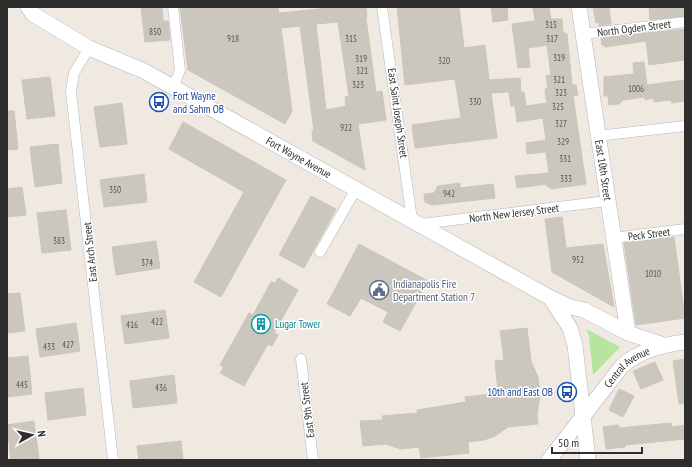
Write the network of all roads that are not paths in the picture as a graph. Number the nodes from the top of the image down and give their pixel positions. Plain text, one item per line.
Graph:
1 (28, 7) edge
2 (173, 7) edge
3 (382, 7) edge
4 (579, 7) edge
5 (685, 22) edge
6 (583, 34) junction
7 (89, 48) junction
8 (173, 88) junction
9 (685, 126) edge
10 (597, 136) junction
11 (356, 189) junction
12 (607, 201) junction
13 (417, 222) junction
14 (685, 230) edge
15 (613, 238) junction
16 (320, 252) dead end
17 (549, 297) junction
18 (570, 307) junction
19 (628, 333) junction
20 (685, 342) edge
21 (664, 345) junction
22 (301, 359) dead end
23 (583, 414) junction
24 (113, 460) edge
25 (313, 460) edge
26 (549, 460) edge
27 (588, 460) edge

1 - 7 street, Fort Wayne Avenue
2 - 8 street
3 - 13 street, East Saint Joseph Street
4 - 6 street, East 10th Street
5 - 6 street, North Ogden Street
6 - 10 street, East 10th Street
7 - 8 street, Fort Wayne Avenue
7 - 24 street, East Arch Street
8 - 11 street, Fort Wayne Avenue
9 - 10 street
10 - 12 street, East 10th Street
11 - 13 street, Fort Wayne Avenue
11 - 16 street
12 - 13 street, North New Jersey Street
12 - 15 street, East 10th Street
13 - 17 street, Fort Wayne Avenue
14 - 15 street, Peck Street
15 - 19 street, East 10th Street
17 - 18 street, Fort Wayne Avenue
17 - 23 street
18 - 19 street, Fort Wayne Avenue
18 - 21 street, Fort Wayne Avenue
19 - 21 street, Fort Wayne Avenue
20 - 21 street, Central Avenue
21 - 23 street, Central Avenue
22 - 25 street, East 9th Street
23 - 26 street, Central Avenue
23 - 27 street

